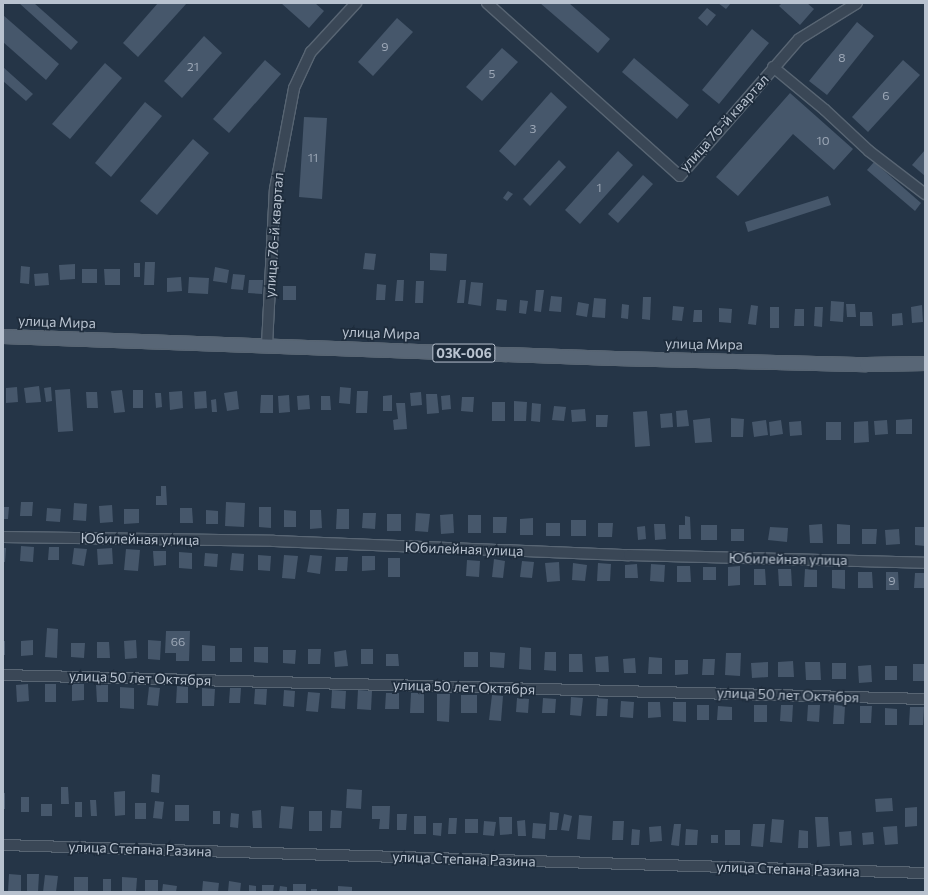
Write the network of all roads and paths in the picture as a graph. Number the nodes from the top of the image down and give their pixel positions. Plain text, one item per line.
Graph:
1 (356, 3) edge
2 (487, 3) edge
3 (857, 3) edge
4 (773, 67) junction
5 (925, 194) edge
6 (3, 336) edge
7 (267, 345) junction
8 (925, 363) edge
9 (3, 537) edge
10 (925, 563) edge
11 (3, 675) edge
12 (925, 699) edge
13 (3, 845) edge
14 (925, 873) edge

1 - 7 street, улица 76-й квартал
2 - 4 street, улица 76-й квартал
3 - 4 street, улица 76-й квартал
4 - 5 street
6 - 7 main road, улица Мира / 03К-006
7 - 8 main road, улица Мира / 03К-006
9 - 10 street, Юбилейная улица
11 - 12 street, улица 50 лет Октября
13 - 14 street, улица Степана Разина

